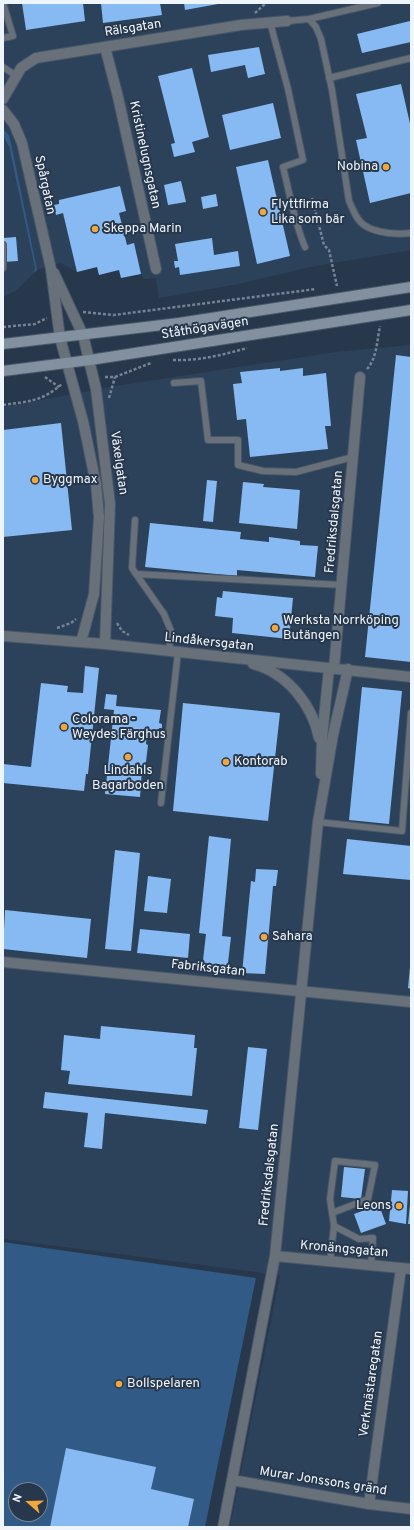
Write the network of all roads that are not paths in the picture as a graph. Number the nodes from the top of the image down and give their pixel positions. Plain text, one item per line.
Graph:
1 (3, 3) edge
2 (378, 3) edge
3 (309, 20) junction
4 (287, 21) joint
5 (270, 22) junction
6 (3, 38) edge
7 (105, 47) junction
8 (411, 58) edge
9 (3, 67) edge
10 (16, 75) junction
11 (329, 78) junction
12 (3, 99) edge
13 (3, 110) edge
14 (411, 233) edge
15 (3, 245) edge
16 (305, 247) dead end
17 (3, 268) edge
18 (51, 269) junction
19 (156, 269) dead end
20 (411, 288) edge
21 (411, 310) edge
22 (83, 335) junction
23 (60, 338) junction
24 (3, 344) edge
25 (90, 360) junction
26 (67, 363) junction
27 (3, 371) edge
28 (360, 377) road end
29 (174, 383) dead end
30 (354, 457) junction
31 (135, 520) dead end
32 (136, 574) junction
33 (342, 585) junction
34 (3, 636) edge
35 (81, 642) junction
36 (105, 644) junction
37 (173, 652) junction
38 (232, 659) junction
39 (332, 668) junction
40 (348, 669) junction
41 (411, 677) edge
42 (411, 713) edge
43 (322, 751) junction
44 (161, 802) dead end
45 (318, 822) junction
46 (3, 962) edge
47 (302, 992) junction
48 (411, 1002) edge
49 (332, 1213) junction
50 (334, 1226) junction
51 (275, 1256) junction
52 (330, 1261) junction
53 (371, 1266) junction
54 (406, 1268) edge
55 (232, 1480) junction
56 (369, 1504) junction
57 (411, 1509) edge
58 (223, 1527) edge

1 - 6 lane
2 - 3 lane
3 - 4 lane
3 - 11 lane
4 - 5 street, Rälsgatan
5 - 7 street, Rälsgatan
5 - 16 lane
7 - 10 street, Rälsgatan
7 - 19 street, Kristinelugnsgatan
8 - 11 lane
9 - 10 lane
10 - 12 street, Rälsgatan
11 - 14 lane
13 - 18 street, Spårgatan
15 - 17 lane
18 - 22 street, Spårgatan
18 - 23 street, Spårgatan
20 - 22 main road, Ståthögavägen
21 - 25 main road, Ståthögavägen
22 - 23 main road, Ståthögavägen
22 - 25 street, Växelgatan
23 - 24 main road, Ståthögavägen
23 - 26 street, Spårgatan
25 - 26 main road, Ståthögavägen
25 - 36 street, Växelgatan
26 - 27 main road, Ståthögavägen
26 - 35 street, Växelgatan
28 - 30 street, Fredriksdalsgatan
29 - 30 lane
30 - 33 street, Fredriksdalsgatan
31 - 32 lane
32 - 33 lane
32 - 37 lane
33 - 39 street, Fredriksdalsgatan
34 - 35 street, Lindåkersgatan
35 - 36 street, Lindåkersgatan
36 - 37 street, Lindåkersgatan
37 - 38 street, Lindåkersgatan
37 - 44 lane
38 - 39 street, Lindåkersgatan
38 - 43 street, Fredriksdalsgatan
39 - 40 street, Lindåkersgatan
39 - 43 street, Fredriksdalsgatan
40 - 41 street, Lindåkersgatan
40 - 45 street, Fredriksdalsgatan
42 - 45 lane
43 - 45 street, Fredriksdalsgatan
45 - 47 street, Fredriksdalsgatan
46 - 47 street, Fabriksgatan
47 - 48 street, Fabriksgatan
47 - 51 street, Fredriksdalsgatan
49 - 49 lane
49 - 50 lane
50 - 52 lane
50 - 53 lane
51 - 52 street, Kronängsgatan
51 - 55 street, Fredriksdalsgatan
52 - 53 street, Kronängsgatan
53 - 54 street, Kronängsgatan
54 - 56 street, Verkmästaregatan
55 - 56 street, Murar Jonssons gränd
55 - 58 street, Fredriksdalsgatan
56 - 57 street, Murar Jonssons gränd

